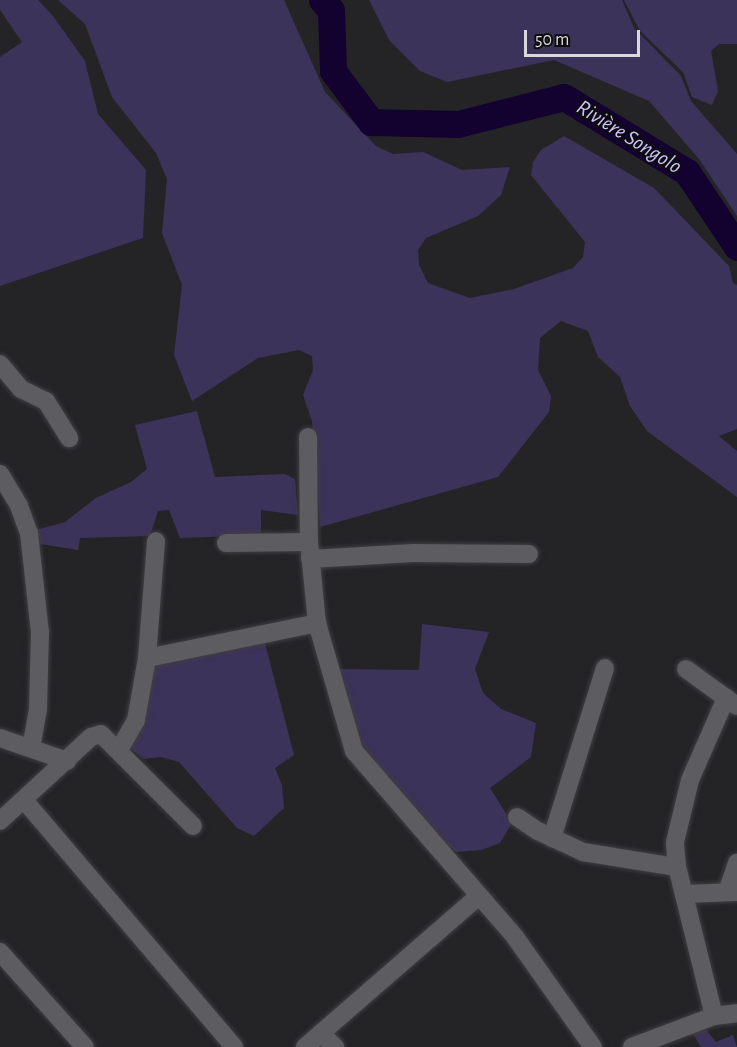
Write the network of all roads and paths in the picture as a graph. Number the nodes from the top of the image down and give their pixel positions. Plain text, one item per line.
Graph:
1 (0, 364) edge
2 (308, 437) dead end
3 (69, 438) dead end
4 (0, 474) edge
5 (156, 542) dead end
6 (226, 543) dead end
7 (309, 550) junction
8 (529, 554) dead end
9 (317, 622) junction
10 (147, 658) junction
11 (605, 668) dead end
12 (686, 669) dead end
13 (732, 702) edge
14 (0, 738) edge
15 (31, 747) junction
16 (120, 748) junction
17 (67, 761) junction
18 (24, 800) junction
19 (517, 817) dead end
20 (0, 821) edge
21 (194, 826) dead end
22 (552, 838) junction
23 (737, 863) edge
24 (677, 867) junction
25 (732, 892) edge
26 (684, 894) junction
27 (479, 896) junction
28 (0, 952) edge
29 (737, 1013) edge
30 (714, 1016) junction
31 (321, 1033) junction
32 (85, 1047) edge
33 (234, 1047) edge
34 (305, 1047) edge
35 (335, 1047) edge
36 (593, 1047) edge
37 (632, 1047) edge

1 - 3 street
2 - 7 street
4 - 15 street
5 - 10 street
6 - 7 street
7 - 8 street
7 - 9 street
9 - 10 street
9 - 27 street
10 - 16 street
11 - 22 street
12 - 13 street
13 - 24 street
14 - 15 street
15 - 17 street
16 - 17 street
16 - 21 street
17 - 18 street
18 - 20 street
18 - 33 street
19 - 22 street
22 - 24 street
23 - 25 street
24 - 26 street
25 - 26 street
26 - 30 street
27 - 31 street
27 - 36 street
28 - 32 street
29 - 30 street
30 - 37 street
31 - 34 street
31 - 35 street

